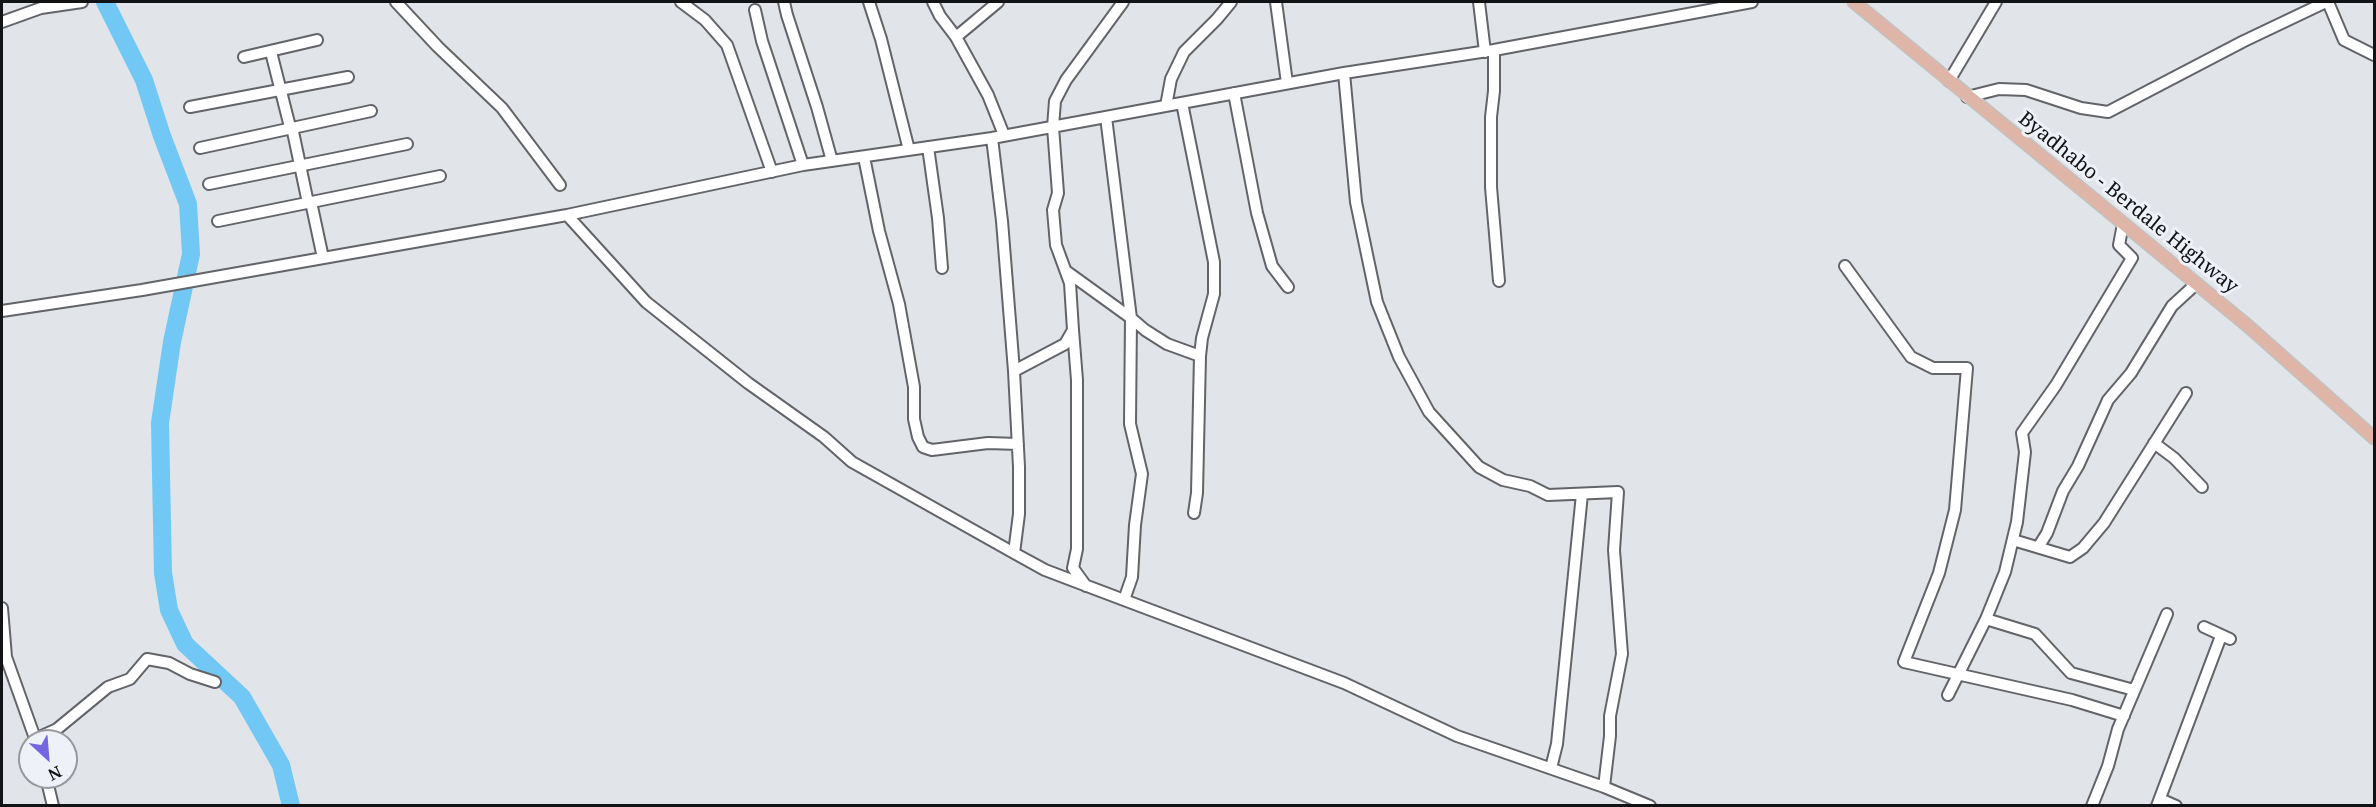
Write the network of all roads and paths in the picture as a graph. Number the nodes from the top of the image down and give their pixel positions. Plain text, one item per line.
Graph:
1 (82, 2) edge
2 (396, 2) edge
3 (681, 2) edge
4 (784, 2) edge
5 (869, 2) edge
6 (933, 2) edge
7 (998, 2) edge
8 (1123, 2) edge
9 (1231, 2) edge
10 (1276, 2) edge
11 (1479, 2) edge
12 (1752, 2) edge
13 (1854, 2) edge
14 (1996, 2) edge
15 (2322, 2) edge
16 (693, 6) edge
17 (755, 10) dead end
18 (2, 22) edge
19 (956, 38) junction
20 (317, 40) dead end
21 (1489, 51) junction
22 (271, 52) junction
23 (2374, 55) edge
24 (244, 57) dead end
25 (1344, 73) junction
26 (348, 77) dead end
27 (1949, 81) junction
28 (1287, 84) junction
29 (280, 90) junction
30 (1234, 93) junction
31 (1967, 96) junction
32 (1182, 103) junction
33 (1166, 106) junction
34 (190, 107) dead end
35 (371, 111) dead end
36 (1106, 117) junction
37 (291, 127) junction
38 (1053, 127) junction
39 (1004, 135) junction
40 (992, 138) junction
41 (407, 144) dead end
42 (928, 147) junction
43 (200, 148) dead end
44 (909, 150) junction
45 (864, 157) junction
46 (832, 161) junction
47 (300, 165) junction
48 (803, 165) junction
49 (772, 172) junction
50 (440, 176) dead end
51 (209, 184) dead end
52 (560, 185) dead end
53 (309, 202) junction
54 (567, 215) junction
55 (218, 221) dead end
56 (2123, 224) junction
57 (323, 258) junction
58 (1845, 266) dead end
59 (942, 268) dead end
60 (1066, 271) junction
61 (1499, 281) dead end
62 (2196, 284) junction
63 (1288, 287) dead end
64 (2, 311) edge
65 (1131, 318) junction
66 (1073, 330) junction
67 (1200, 356) junction
68 (1014, 371) junction
69 (2186, 393) dead end
70 (2374, 438) edge
71 (2154, 443) junction
72 (1018, 444) junction
73 (2202, 487) dead end
74 (1582, 494) junction
75 (1194, 513) dead end
76 (2013, 540) junction
77 (2039, 546) junction
78 (1014, 553) junction
79 (1086, 586) junction
80 (1124, 600) junction
81 (2, 609) edge
82 (2167, 614) dead end
83 (1986, 619) junction
84 (2204, 627) dead end
85 (3, 639) edge
86 (1960, 674) junction
87 (215, 682) dead end
88 (2134, 690) junction
89 (1948, 695) dead end
90 (2124, 716) junction
91 (31, 729) edge
92 (57, 729) edge
93 (1551, 768) junction
94 (1605, 787) junction
95 (49, 789) edge
96 (1635, 801) edge
97 (2158, 802) edge
98 (53, 806) edge
99 (1650, 806) edge
100 (2092, 806) edge
101 (2176, 806) edge

1 - 18 street
2 - 52 street
3 - 16 street
4 - 46 street
5 - 44 street
6 - 19 street
7 - 19 street
8 - 38 street
9 - 33 street
10 - 28 street
11 - 21 street
12 - 21 street
13 - 27 main road, Byadhabo - Berdale Highway
14 - 27 street
15 - 23 street
15 - 31 street
16 - 49 street
17 - 48 street
19 - 39 street
20 - 22 street
21 - 25 street
21 - 61 street
22 - 24 street
22 - 29 street
25 - 28 street
25 - 74 street
26 - 29 street
27 - 31 main road, Byadhabo - Berdale Highway
28 - 30 street
29 - 34 street
29 - 37 street
30 - 32 street
30 - 63 street
31 - 56 main road, Byadhabo - Berdale Highway
32 - 33 street
32 - 67 street
33 - 36 street
35 - 37 street
36 - 38 street
36 - 65 street
37 - 43 street
37 - 47 street
38 - 39 street
38 - 60 street
39 - 40 street
40 - 42 street
40 - 68 street
41 - 47 street
42 - 44 street
42 - 59 street
44 - 45 street
45 - 46 street
45 - 72 street
46 - 48 street
47 - 51 street
47 - 53 street
48 - 49 street
49 - 54 street
50 - 53 street
53 - 55 street
53 - 57 street
54 - 57 street
54 - 78 street
56 - 62 main road, Byadhabo - Berdale Highway
56 - 76 street
57 - 64 street
58 - 86 street
60 - 65 street
60 - 66 street
62 - 70 main road, Byadhabo - Berdale Highway
62 - 77 street
65 - 67 street
65 - 80 street
66 - 68 street
66 - 79 street
67 - 75 street
68 - 72 street
69 - 71 street
71 - 73 street
71 - 77 street
72 - 78 street
74 - 93 street
74 - 94 street
76 - 77 street
76 - 83 street
78 - 79 street
79 - 80 street
80 - 93 street
81 - 85 street
82 - 88 street
83 - 86 street
83 - 88 street
84 - 97 street
85 - 91 street
86 - 89 street
86 - 90 street
87 - 92 street
88 - 90 street
90 - 100 street
93 - 94 street
94 - 96 street
95 - 98 street
96 - 99 street
97 - 101 street

